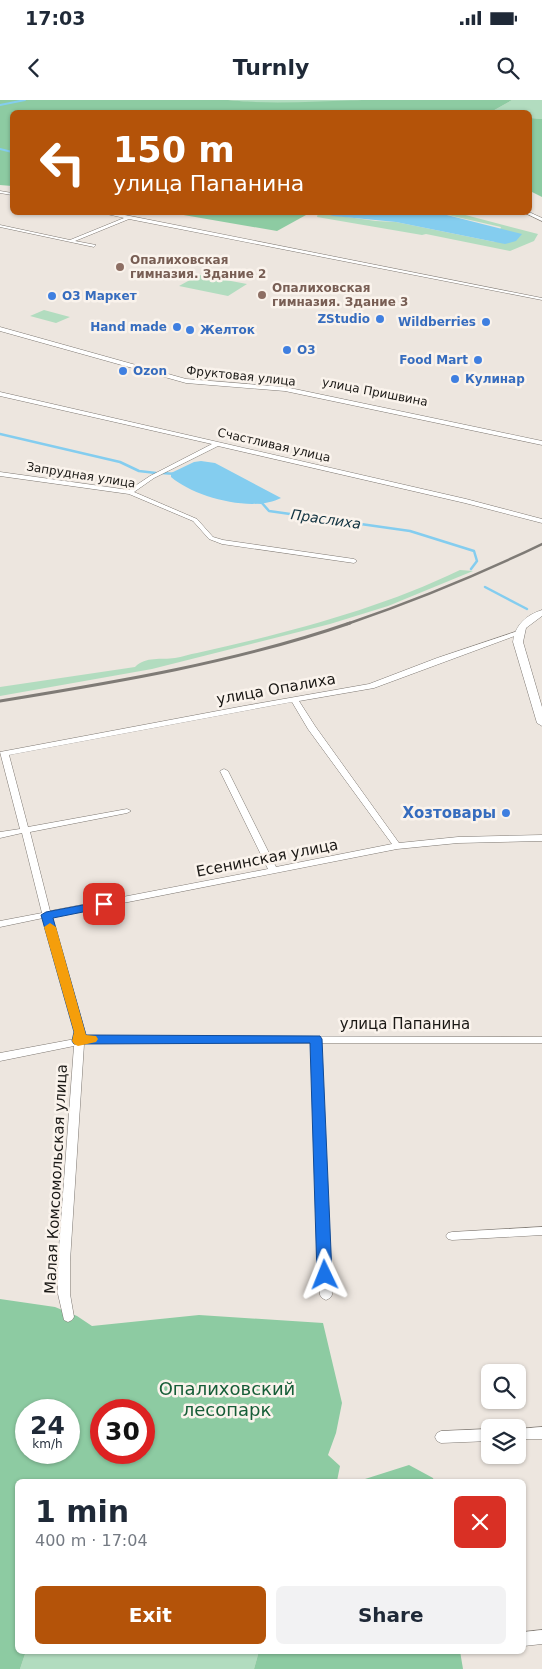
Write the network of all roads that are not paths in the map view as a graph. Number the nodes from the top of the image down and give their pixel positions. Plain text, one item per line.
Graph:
1 (118, 215) edge
2 (130, 217) junction
3 (0, 226) edge
4 (71, 240) junction
5 (94, 246) dead end
6 (542, 299) edge
7 (0, 324) edge
8 (0, 329) edge
9 (0, 394) edge
10 (542, 436) edge
11 (542, 443) edge
12 (218, 444) junction
13 (0, 474) edge
14 (130, 492) junction
15 (542, 521) edge
16 (354, 561) dead end
17 (542, 613) edge
18 (518, 633) junction
19 (294, 699) junction
20 (542, 723) edge
21 (2, 754) edge
22 (224, 771) dead end
23 (127, 810) dead end
24 (25, 831) junction
25 (0, 835) edge
26 (542, 838) edge
27 (397, 846) junction
28 (274, 872) junction
29 (46, 915) junction
30 (0, 924) edge
31 (316, 1039) junction
32 (542, 1040) edge
33 (78, 1041) junction
34 (0, 1057) edge
35 (542, 1231) edge
36 (452, 1236) dead end
37 (326, 1295) dead end
38 (68, 1317) dead end
39 (542, 1433) edge
40 (526, 1434) edge
41 (481, 1435) edge
42 (441, 1437) dead end
43 (542, 1637) edge
44 (526, 1638) edge

1 - 2 street
2 - 4 street
2 - 6 street
3 - 4 street
4 - 5 street
7 - 10 street, улица Пришвина
8 - 11 street, Фруктовая улица
9 - 12 street, Счастливая улица
12 - 14 street
12 - 15 street, Счастливая улица
13 - 14 street, Запрудная улица
14 - 16 street, Запрудная улица
17 - 18 street, улица Опалиха
18 - 19 street, улица Опалиха
18 - 20 street
19 - 21 street, улица Опалиха
19 - 27 street
21 - 24 street, Малая Комсомольская улица
22 - 28 street
23 - 24 street
24 - 25 street
24 - 29 street, Малая Комсомольская улица
26 - 27 street, Есенинская улица
27 - 28 street, Есенинская улица
28 - 29 street, Есенинская улица
29 - 30 street, Есенинская улица
29 - 33 street, Малая Комсомольская улица
31 - 32 street, улица Папанина
31 - 33 street, улица Папанина
31 - 37 street
33 - 34 street, улица Папанина
33 - 38 street, Малая Комсомольская улица
35 - 36 street
39 - 40 street
41 - 42 street
43 - 44 street

